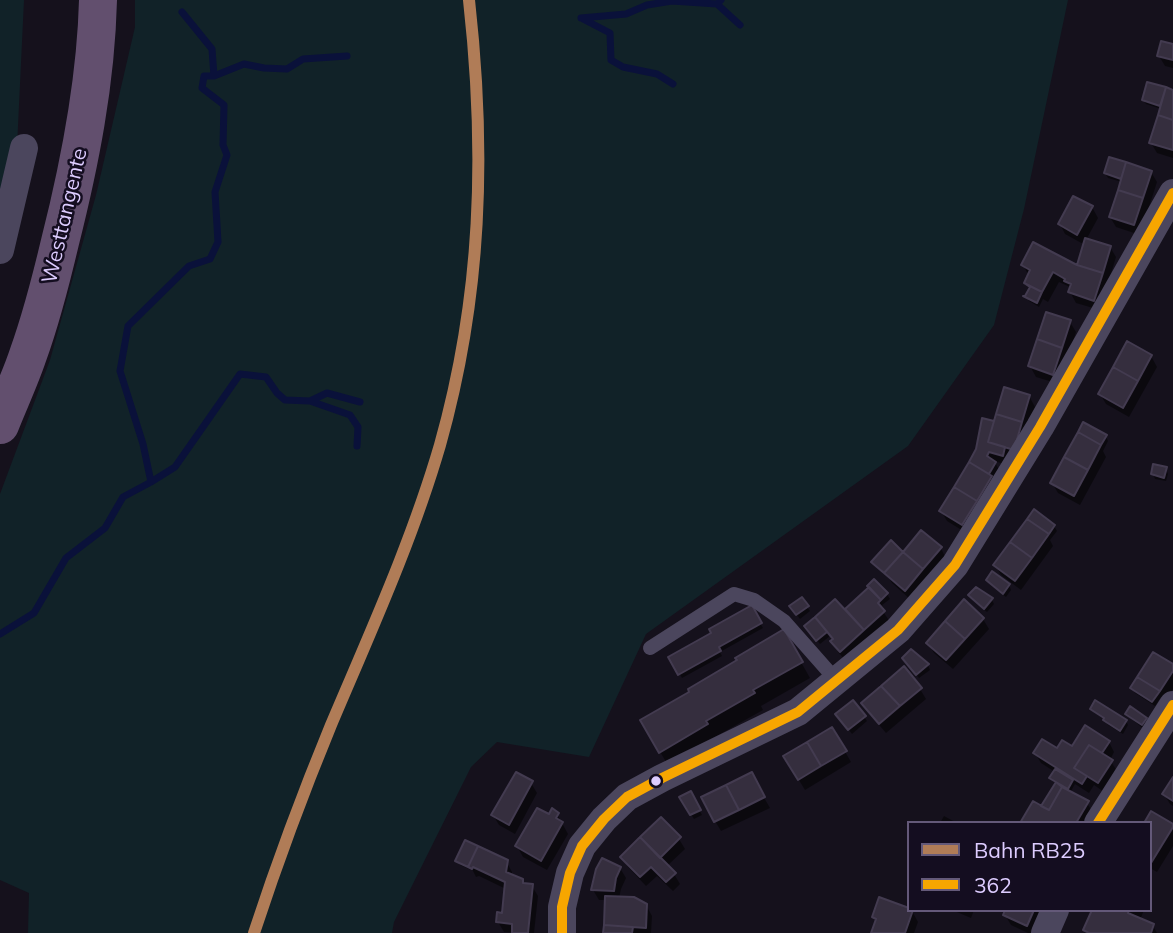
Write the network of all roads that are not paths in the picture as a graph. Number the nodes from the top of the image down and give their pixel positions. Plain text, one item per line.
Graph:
1 (98, 0) edge
2 (24, 148) dead end
3 (1173, 193) edge
4 (0, 250) edge
5 (0, 425) edge
6 (650, 648) dead end
7 (834, 682) junction
8 (1173, 705) edge
9 (1099, 821) edge
10 (1054, 912) edge
11 (562, 933) edge
12 (1045, 933) edge

1 - 5 main road, Westtangente
2 - 4 street
3 - 7 street
6 - 7 lane
7 - 11 street
8 - 9 street
10 - 12 street

